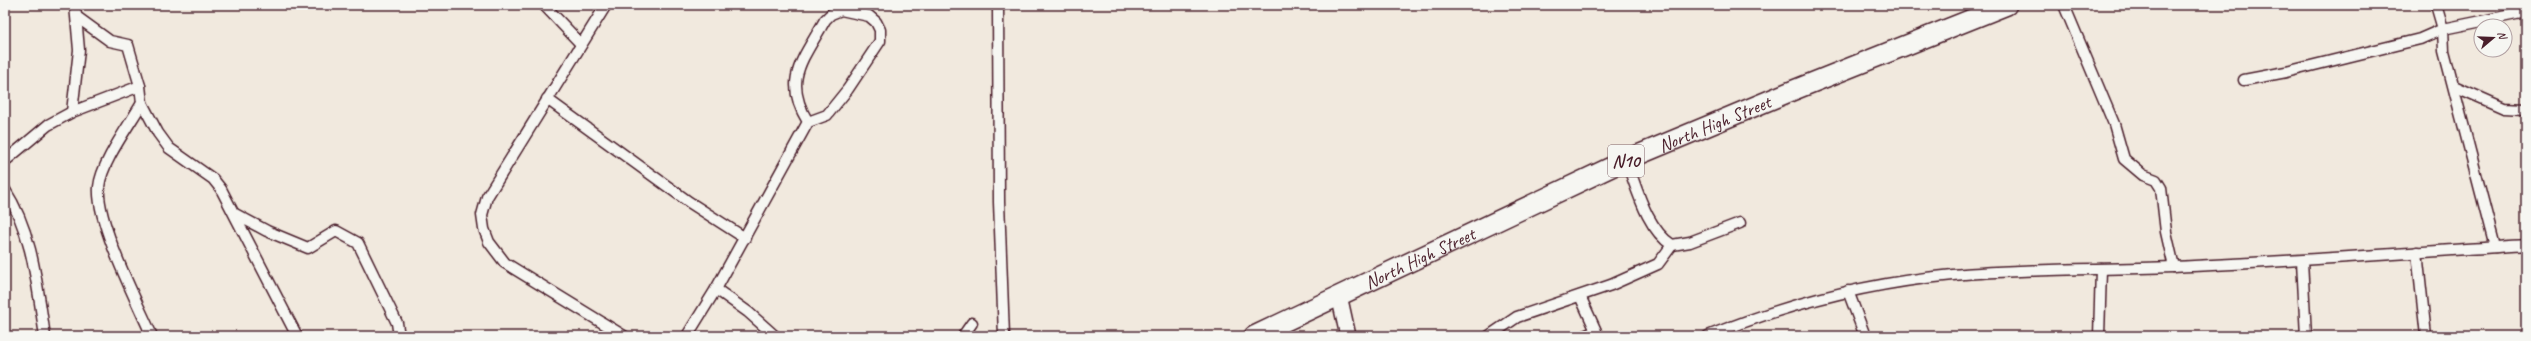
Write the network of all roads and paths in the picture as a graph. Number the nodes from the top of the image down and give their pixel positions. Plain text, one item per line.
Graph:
1 (75, 5) edge
2 (544, 5) edge
3 (606, 5) edge
4 (998, 5) edge
5 (2007, 5) edge
6 (2064, 5) edge
7 (2436, 5) edge
8 (2526, 12) edge
9 (77, 17) junction
10 (2443, 29) junction
11 (581, 44) junction
12 (2244, 80) dead end
13 (140, 86) junction
14 (2454, 86) junction
15 (547, 99) junction
16 (142, 103) junction
17 (2526, 109) edge
18 (72, 112) junction
19 (808, 122) junction
20 (1626, 160) junction
21 (5, 161) edge
22 (5, 190) edge
23 (234, 214) junction
24 (1740, 223) dead end
25 (744, 238) junction
26 (1672, 244) junction
27 (2526, 245) edge
28 (2495, 247) junction
29 (2417, 252) junction
30 (2302, 261) junction
31 (2174, 267) junction
32 (2101, 269) junction
33 (716, 289) junction
34 (1848, 291) junction
35 (1339, 295) junction
36 (1580, 296) junction
37 (972, 322) dead end
38 (1597, 333) edge
39 (45, 336) edge
40 (152, 336) edge
41 (297, 336) edge
42 (399, 336) edge
43 (624, 336) edge
44 (687, 336) edge
45 (775, 336) edge
46 (962, 336) edge
47 (1004, 336) edge
48 (1254, 336) edge
49 (1348, 336) edge
50 (1489, 336) edge
51 (1584, 336) edge
52 (1708, 336) edge
53 (1865, 336) edge
54 (2099, 336) edge
55 (2306, 336) edge
56 (2426, 336) edge

1 - 9 street
2 - 11 street
3 - 11 street
4 - 47 street
5 - 20 highway, North High Street / N10
6 - 31 street
7 - 10 street
8 - 10 street
9 - 13 street
9 - 18 street
10 - 12 street
10 - 14 street
11 - 15 street
13 - 16 street
13 - 18 street
14 - 17 street
14 - 28 street
15 - 25 street
15 - 43 street
16 - 23 street
16 - 40 street
18 - 21 street
19 - 19 street
19 - 25 street
20 - 26 street
20 - 35 highway, North High Street / N10
22 - 39 street
23 - 41 street
23 - 42 street
24 - 26 street
25 - 33 street
26 - 36 street
27 - 28 street
28 - 29 street
29 - 30 street
29 - 56 street
30 - 31 street
30 - 55 street
31 - 32 street
32 - 34 street
32 - 54 street
33 - 44 street
33 - 45 street
34 - 52 street
34 - 53 street
35 - 48 highway, North High Street / N10
35 - 49 main road
36 - 38 street
36 - 50 street
37 - 46 street
38 - 51 street

